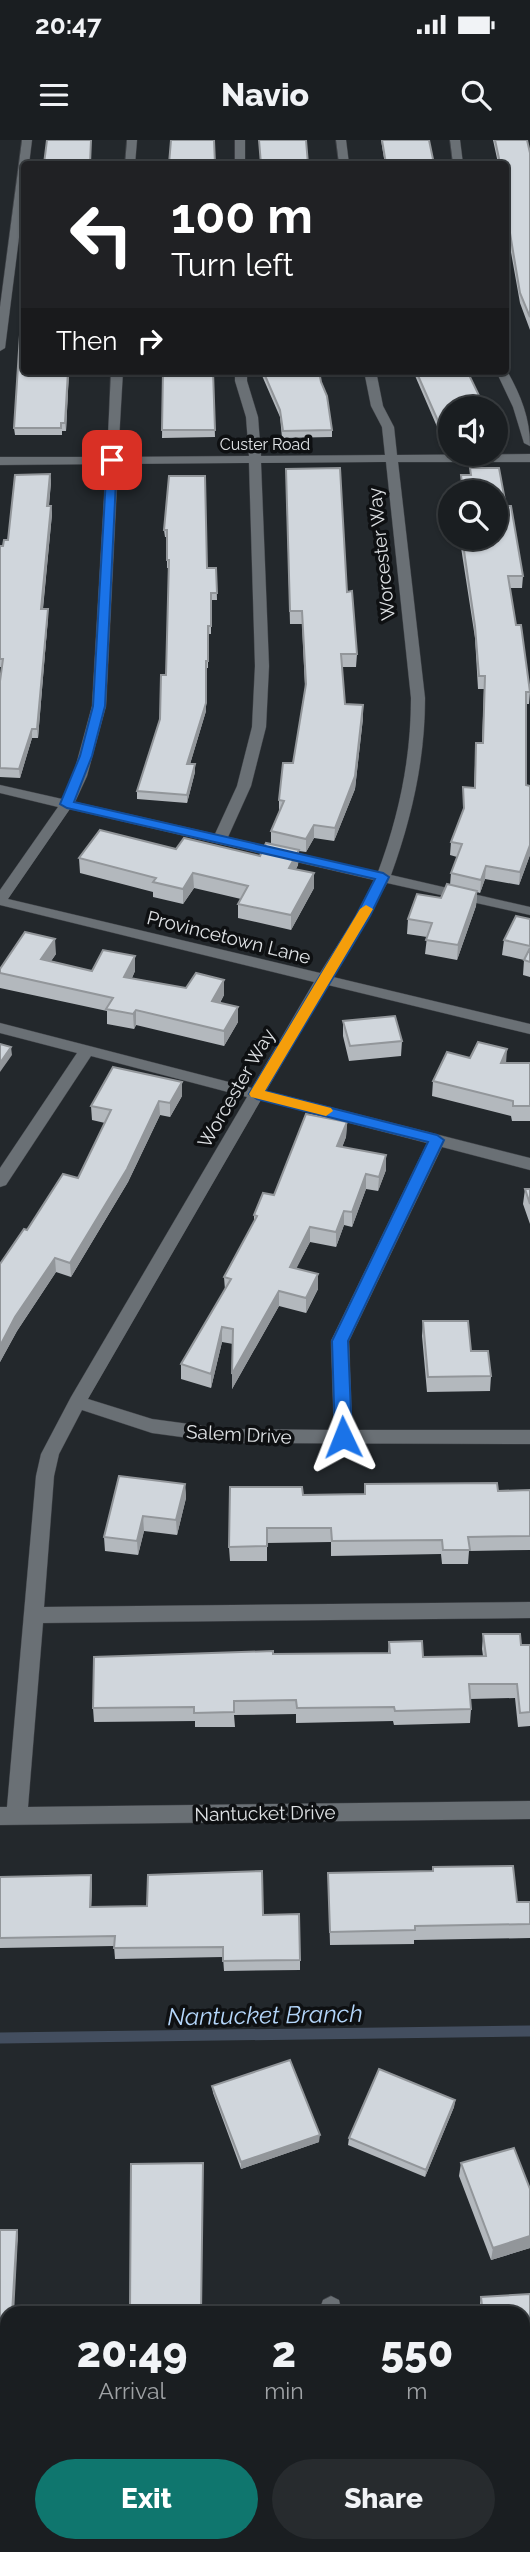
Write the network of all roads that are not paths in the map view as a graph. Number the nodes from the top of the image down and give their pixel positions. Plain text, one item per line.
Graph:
1 (27, 140) edge
2 (132, 140) edge
3 (240, 140) edge
4 (341, 140) edge
5 (454, 140) edge
6 (24, 161) edge
7 (130, 161) edge
8 (240, 161) edge
9 (344, 161) edge
10 (458, 161) edge
11 (21, 186) edge
12 (0, 348) edge
13 (117, 375) edge
14 (241, 375) edge
15 (371, 375) edge
16 (504, 375) edge
17 (530, 443) edge
18 (392, 458) junction
19 (530, 458) edge
20 (255, 459) junction
21 (112, 460) junction
22 (0, 461) edge
23 (0, 789) edge
24 (67, 804) junction
25 (220, 840) junction
26 (383, 877) junction
27 (0, 901) edge
28 (530, 911) edge
29 (323, 980) junction
30 (0, 1028) edge
31 (530, 1029) edge
32 (87, 1050) junction
33 (257, 1094) junction
34 (437, 1140) junction
35 (530, 1164) edge
36 (0, 1181) edge
37 (77, 1402) junction
38 (343, 1437) junction
39 (530, 1437) edge
40 (530, 1610) edge
41 (34, 1615) junction
42 (530, 1811) edge
43 (9, 1815) edge

1 - 6 street
2 - 7 street
3 - 8 street
4 - 9 street
5 - 10 street
11 - 12 street
13 - 21 street
14 - 20 street
15 - 18 street, Worcester Way
16 - 17 street
18 - 19 street, Custer Road
18 - 20 street, Custer Road
18 - 26 street, Worcester Way
20 - 21 street, Custer Road
20 - 25 street
21 - 22 street, Custer Road
21 - 24 street
23 - 24 street
24 - 25 street
24 - 27 street
25 - 26 street
26 - 28 street
26 - 29 street, Worcester Way
27 - 29 street, Provincetown Lane
29 - 31 street, Provincetown Lane
29 - 33 street, Worcester Way
30 - 32 street
32 - 33 street
32 - 36 street
33 - 34 street
33 - 37 street, Worcester Way
34 - 35 street
34 - 38 street
37 - 38 street, Salem Drive
37 - 41 street, Worcester Way
38 - 39 street, Salem Drive
40 - 41 street
41 - 43 street, Worcester Way
42 - 43 street, Nantucket Drive

